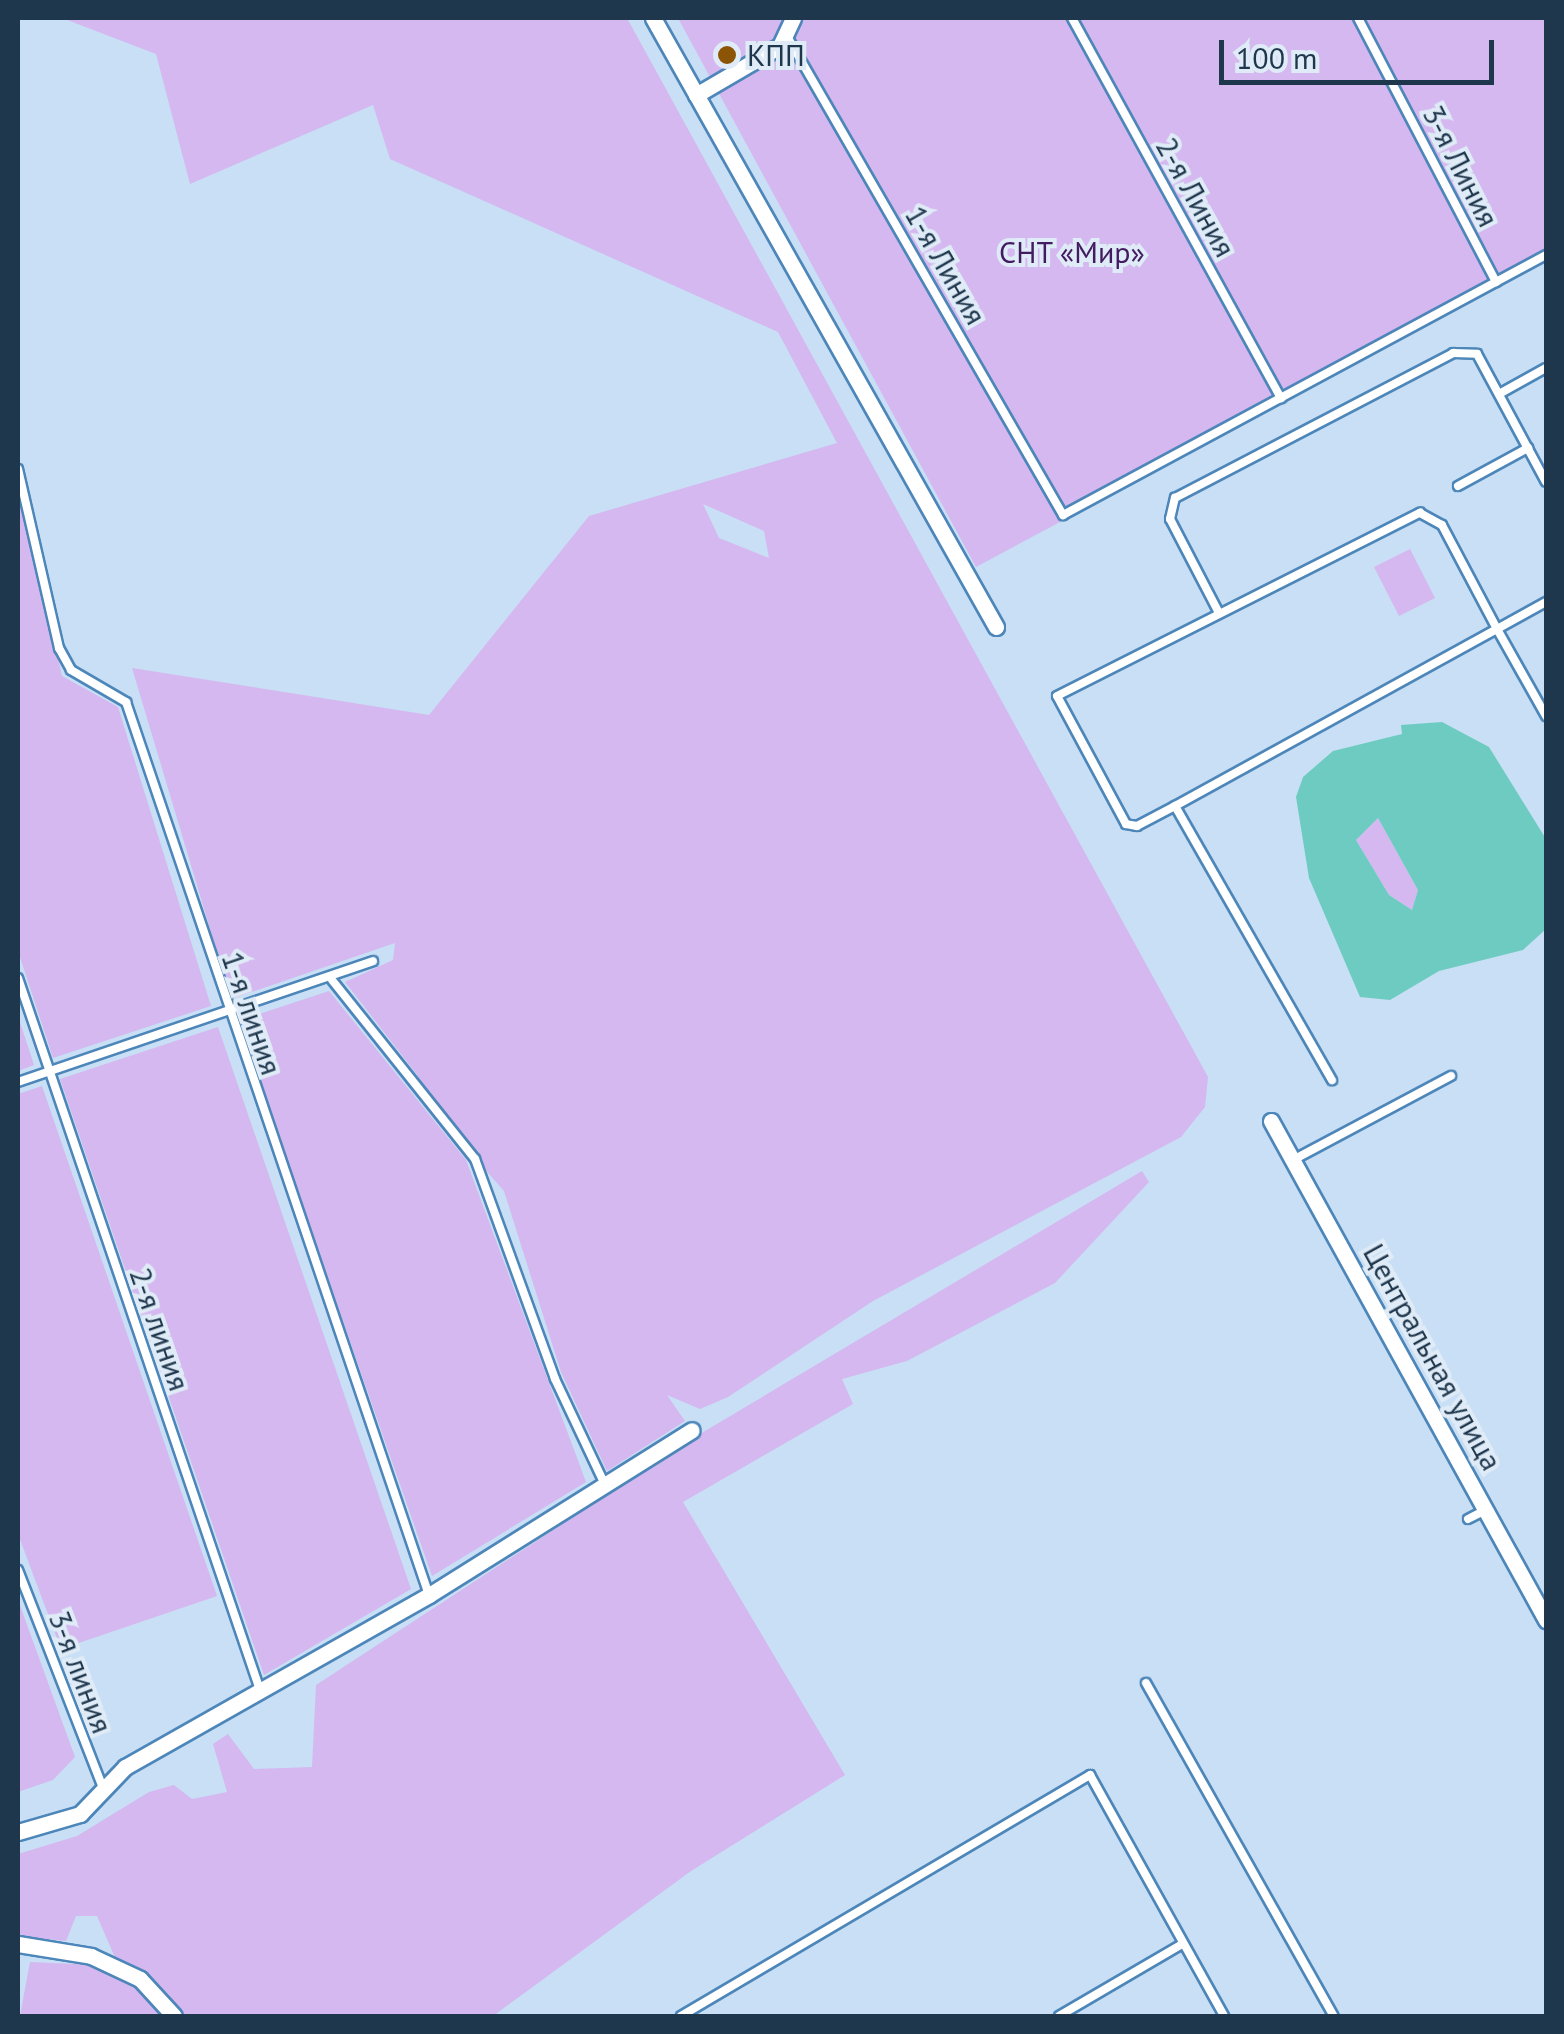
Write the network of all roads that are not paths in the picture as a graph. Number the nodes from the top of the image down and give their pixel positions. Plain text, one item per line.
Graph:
1 (654, 18) edge
2 (793, 18) edge
3 (1072, 18) edge
4 (1358, 18) edge
5 (788, 38) junction
6 (696, 95) junction
7 (1546, 255) edge
8 (1496, 282) junction
9 (1546, 368) edge
10 (1499, 394) junction
11 (1280, 398) junction
12 (1528, 448) junction
13 (18, 469) edge
14 (1546, 482) edge
15 (1458, 486) dead end
16 (1546, 602) edge
17 (1218, 613) junction
18 (996, 627) dead end
19 (1498, 630) junction
20 (1546, 716) edge
21 (1175, 806) junction
22 (373, 961) dead end
23 (18, 978) edge
24 (332, 980) junction
25 (228, 1012) junction
26 (49, 1072) junction
27 (1451, 1076) dead end
28 (1332, 1080) dead end
29 (18, 1082) edge
30 (1272, 1121) dead end
31 (1292, 1160) junction
32 (692, 1430) dead end
33 (605, 1484) junction
34 (1486, 1510) junction
35 (1468, 1519) dead end
36 (18, 1570) edge
37 (429, 1595) junction
38 (1546, 1620) edge
39 (1146, 1683) dead end
40 (261, 1694) junction
41 (104, 1791) junction
42 (18, 1832) edge
43 (18, 1944) edge
44 (1182, 1944) junction
45 (174, 2016) edge
46 (681, 2016) edge
47 (1059, 2016) edge
48 (1224, 2016) edge
49 (1334, 2016) edge

1 - 6 street
2 - 5 street
3 - 11 lane, 2-я Линия
4 - 8 lane, 3-я Линия
5 - 6 street
5 - 11 lane, 1-я Линия
6 - 18 street
7 - 8 lane
8 - 11 lane
9 - 10 lane
10 - 12 lane
10 - 17 lane
12 - 14 lane
12 - 15 lane
13 - 25 lane, 1-я линия
16 - 19 lane
17 - 19 lane
17 - 21 lane
19 - 20 lane
19 - 21 lane
21 - 28 lane
22 - 24 lane
23 - 26 lane, 2-я линия
24 - 25 lane
24 - 33 lane
25 - 26 lane
25 - 37 lane, 1-я линия
26 - 29 lane
26 - 40 lane, 2-я линия
27 - 31 lane
30 - 31 street, Центральная улица
31 - 34 street, Центральная улица
32 - 33 street
33 - 37 street
34 - 35 lane
34 - 38 street, Центральная улица
36 - 41 lane, 3-я линия
37 - 40 street
39 - 49 lane
40 - 41 street
41 - 42 street
43 - 45 street
44 - 46 lane
44 - 47 lane
44 - 48 lane

